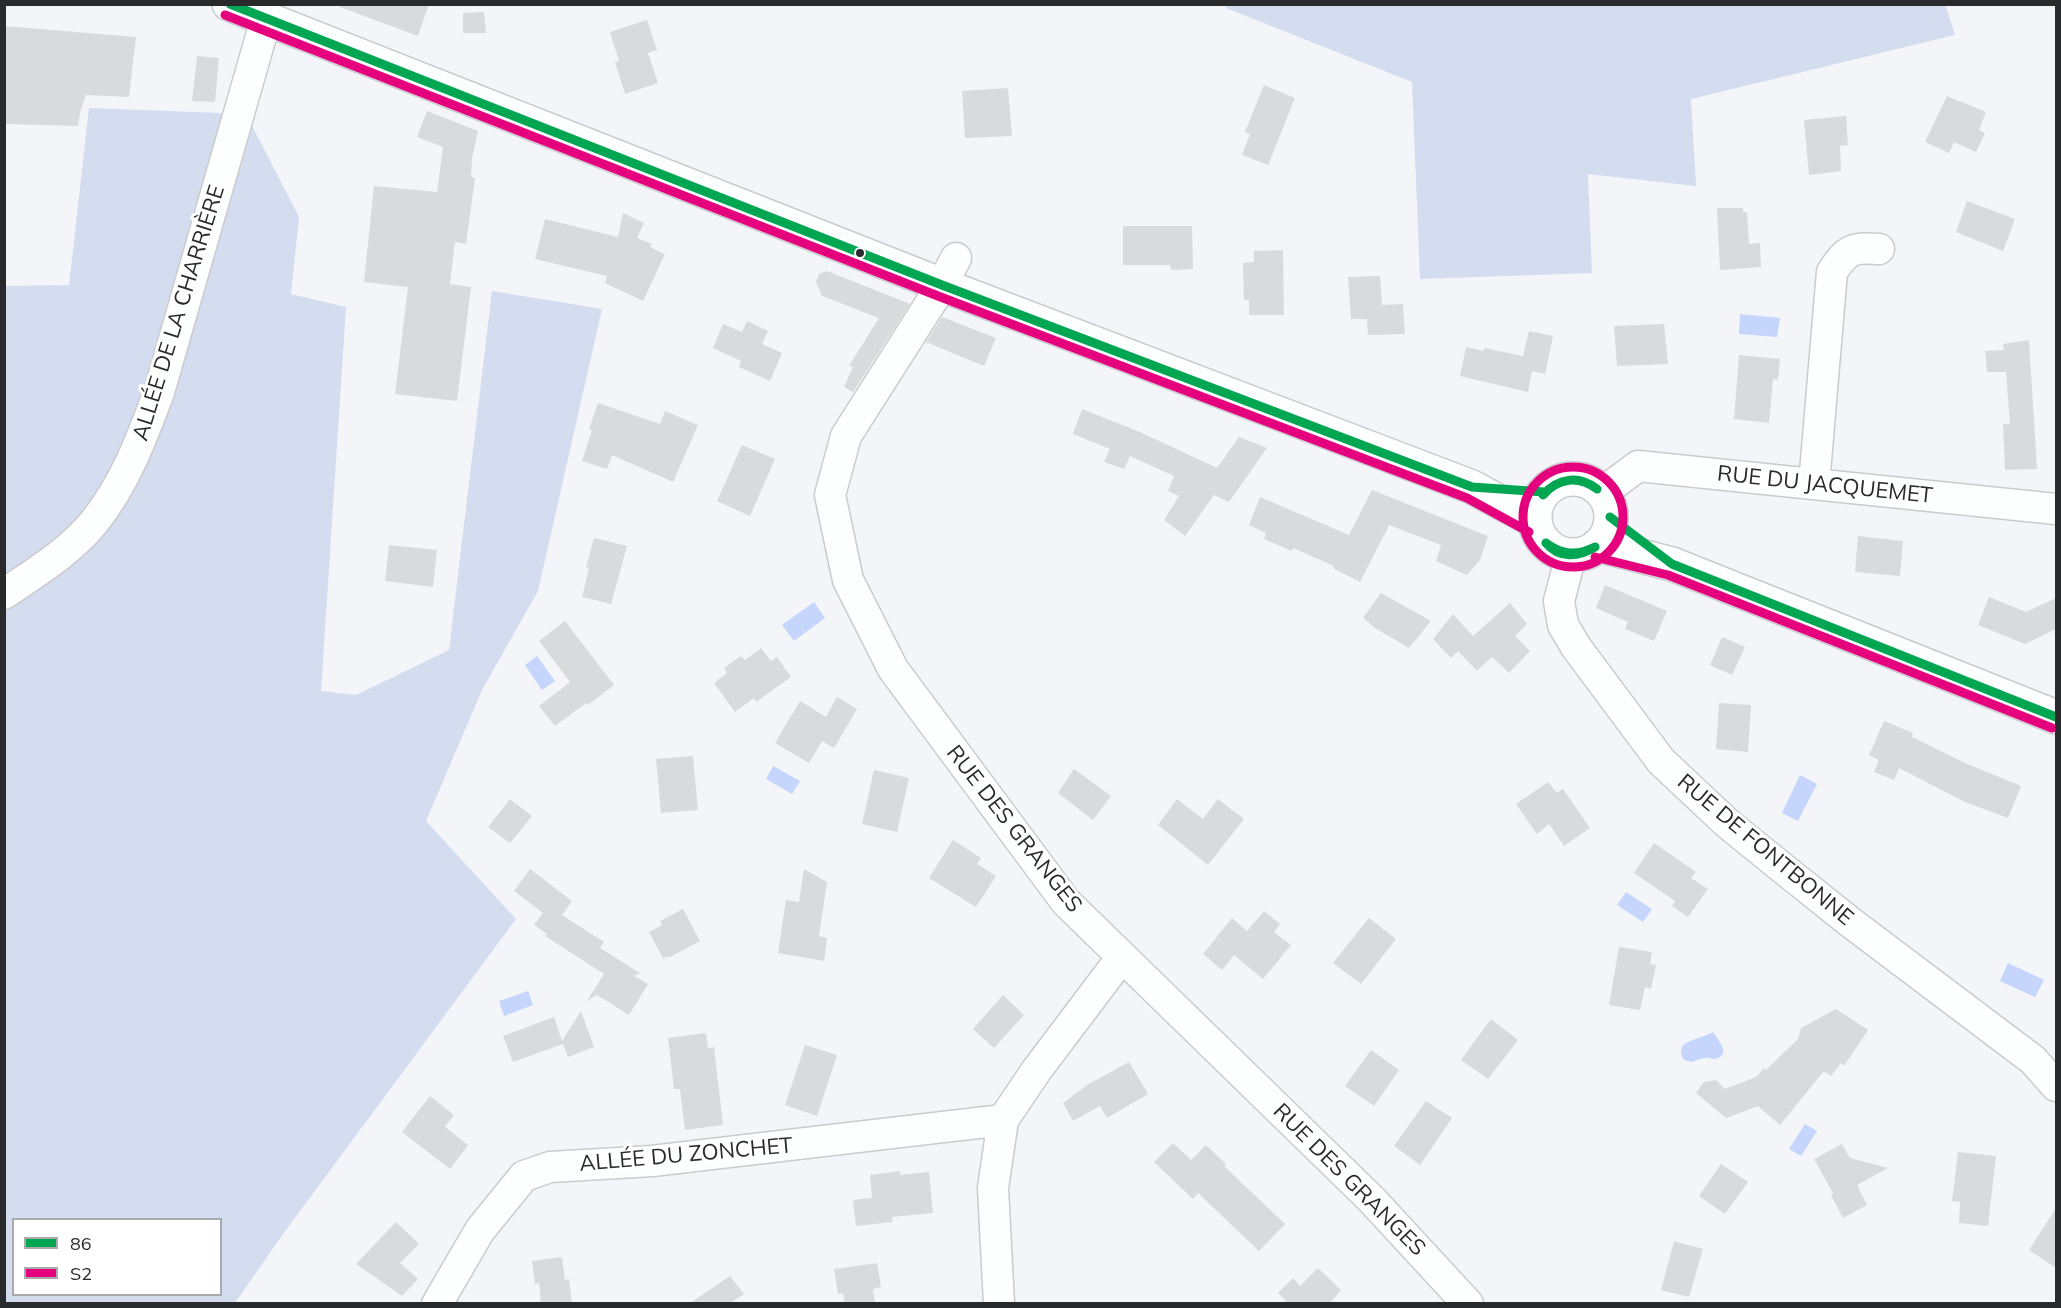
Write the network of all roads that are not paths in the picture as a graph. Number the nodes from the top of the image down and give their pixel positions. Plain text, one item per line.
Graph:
1 (229, 4) edge
2 (266, 19) junction
3 (1879, 249) dead end
4 (949, 272) junction
5 (1814, 484) junction
6 (1540, 507) junction
7 (2056, 509) edge
8 (1595, 528) junction
9 (4, 594) edge
10 (2056, 717) edge
11 (1122, 957) junction
12 (2056, 1086) edge
13 (1003, 1120) junction
14 (437, 1304) edge
15 (999, 1304) edge
16 (1468, 1304) edge

1 - 2 main road
2 - 4 main road
2 - 9 street, ALLÉE DE LA CHARRIÈRE
3 - 5 street
4 - 6 main road
4 - 11 street, RUE DES GRANGES
5 - 7 street, RUE DU JACQUEMET
5 - 8 street, RUE DU JACQUEMET
6 - 8 main road
6 - 8 main road
8 - 10 main road
8 - 12 street, RUE DE FONTBONNE
11 - 13 street
11 - 16 street, RUE DES GRANGES
13 - 14 street, ALLÉE DU ZONCHET
13 - 15 street

